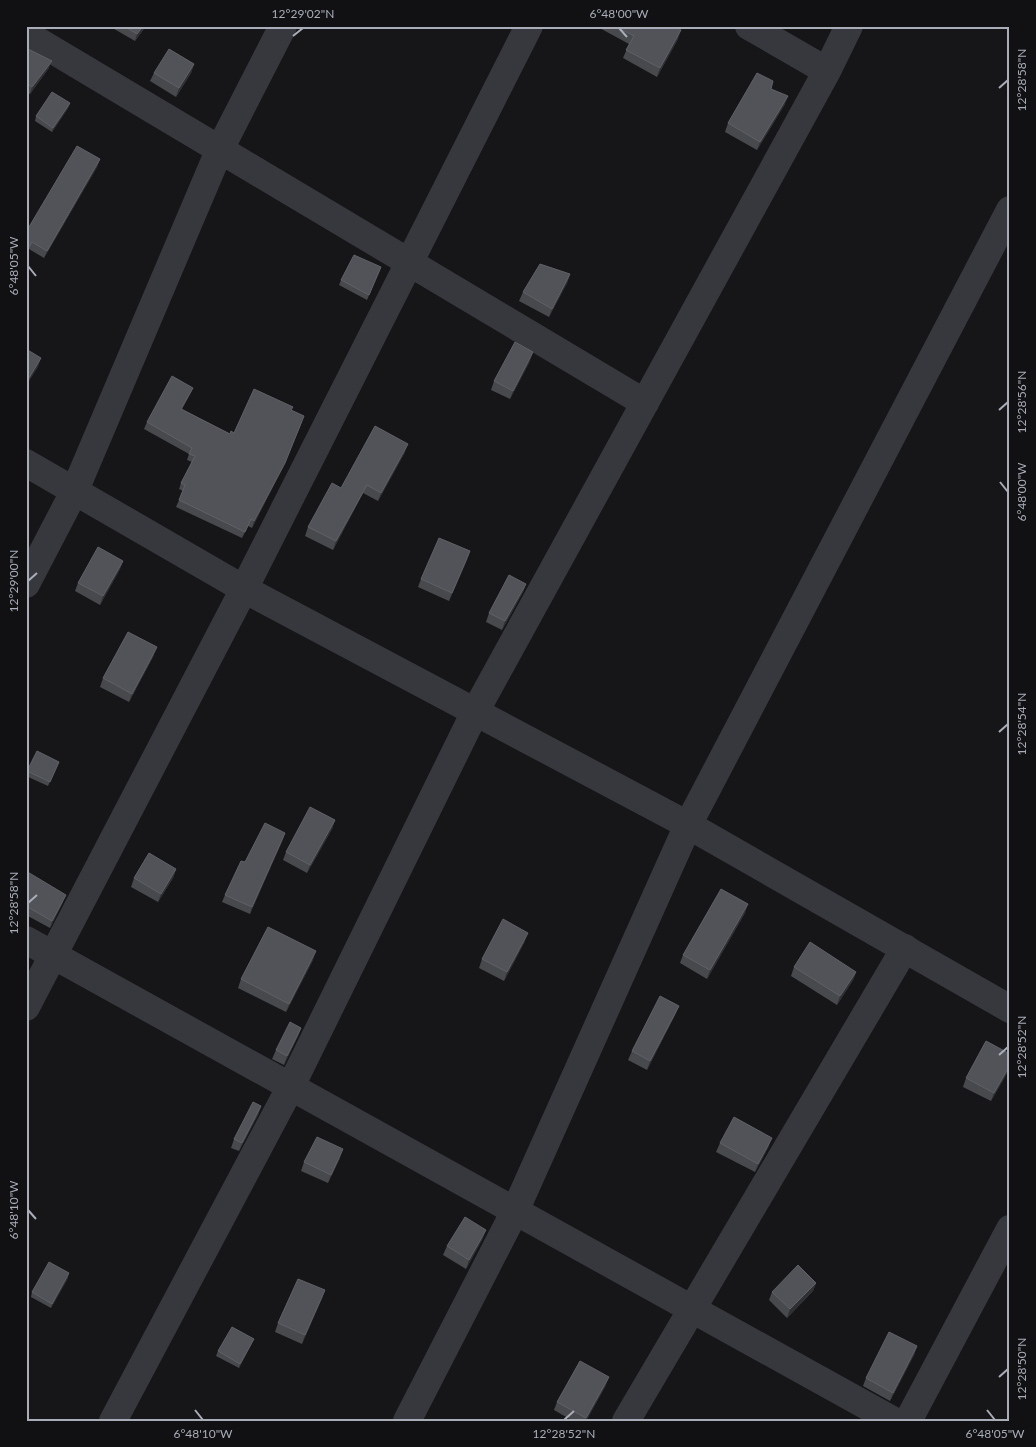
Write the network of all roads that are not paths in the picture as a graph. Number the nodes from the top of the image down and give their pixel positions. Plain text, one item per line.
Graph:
1 (284, 26) edge
2 (529, 26) edge
3 (749, 26) edge
4 (849, 26) edge
5 (26, 34) edge
6 (827, 71) junction
7 (219, 151) junction
8 (1010, 210) edge
9 (408, 262) junction
10 (645, 403) junction
11 (26, 463) edge
12 (75, 490) junction
13 (26, 584) edge
14 (244, 589) junction
15 (475, 712) junction
16 (688, 825) junction
17 (26, 940) edge
18 (905, 948) junction
19 (55, 955) junction
20 (26, 1007) edge
21 (1010, 1008) edge
22 (291, 1086) junction
23 (515, 1210) junction
24 (1010, 1228) edge
25 (692, 1308) junction
26 (113, 1421) edge
27 (407, 1421) edge
28 (626, 1421) edge
29 (894, 1421) edge
30 (908, 1421) edge

1 - 7 street
2 - 9 street
3 - 6 street
4 - 6 street
5 - 7 street
6 - 10 street
7 - 9 street
7 - 12 street
8 - 16 street
9 - 10 street
9 - 14 street
10 - 15 street
11 - 12 street
12 - 13 street
12 - 14 street
14 - 15 street
14 - 19 street
15 - 16 street
15 - 22 street
16 - 18 street
16 - 23 street
17 - 19 street
18 - 21 street
18 - 25 street
19 - 20 street
19 - 22 street
22 - 23 street
22 - 26 street
23 - 25 street
23 - 27 street
24 - 30 street
25 - 28 street
25 - 29 street

